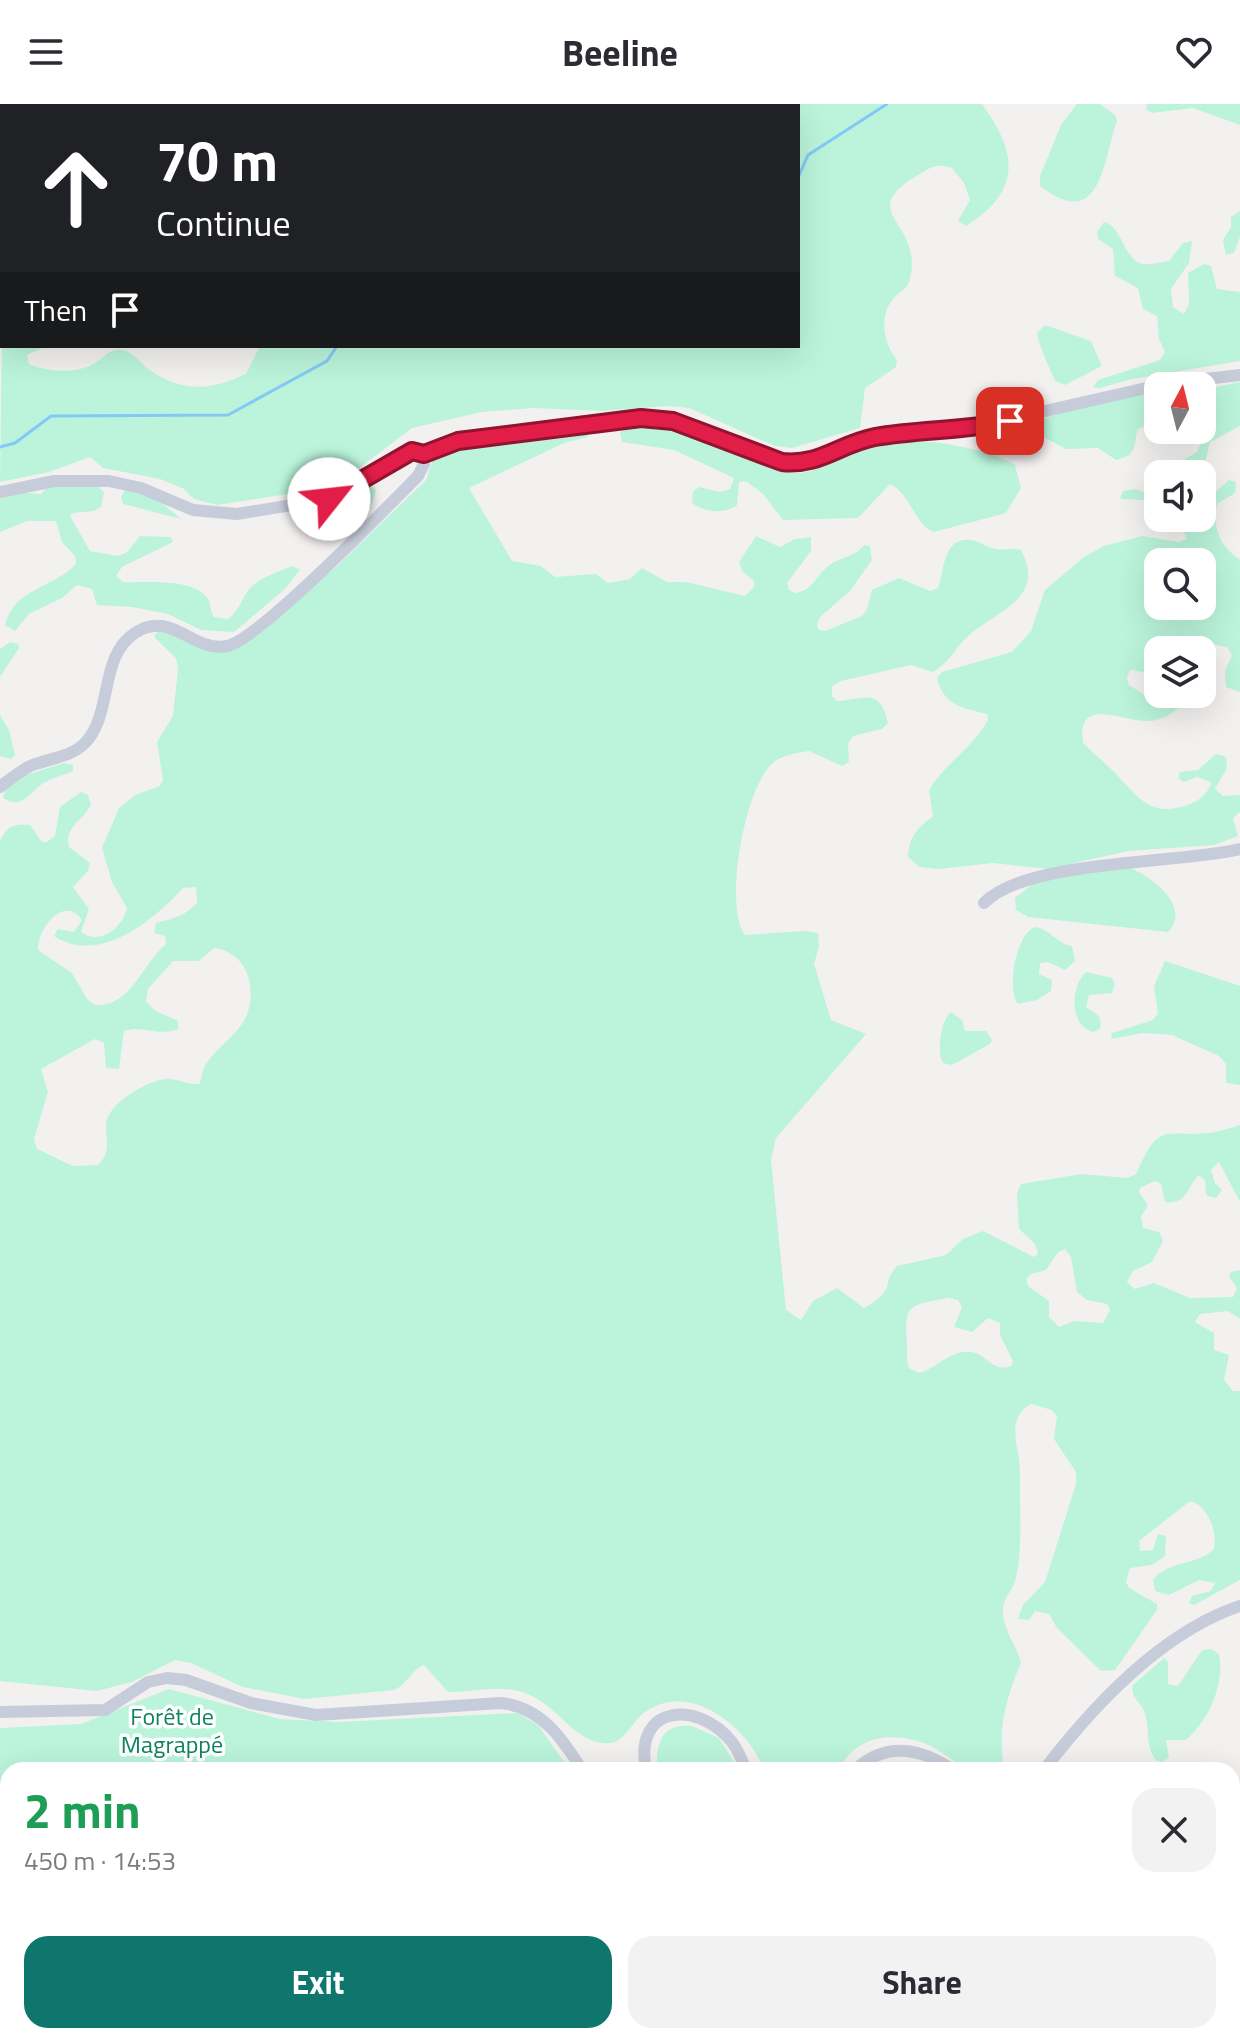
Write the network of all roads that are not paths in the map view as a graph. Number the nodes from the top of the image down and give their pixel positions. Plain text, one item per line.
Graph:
1 (1240, 375) edge
2 (424, 454) junction
3 (0, 492) edge
4 (0, 787) edge
5 (1240, 849) edge
6 (984, 903) dead end
7 (1240, 1606) edge
8 (0, 1712) edge
9 (576, 1762) edge
10 (645, 1762) edge
11 (742, 1762) edge
12 (867, 1762) edge
13 (940, 1762) edge
14 (1051, 1762) edge

1 - 2 street
2 - 3 street
2 - 4 street
5 - 6 street
7 - 14 street
8 - 9 street
10 - 11 street
12 - 13 street

